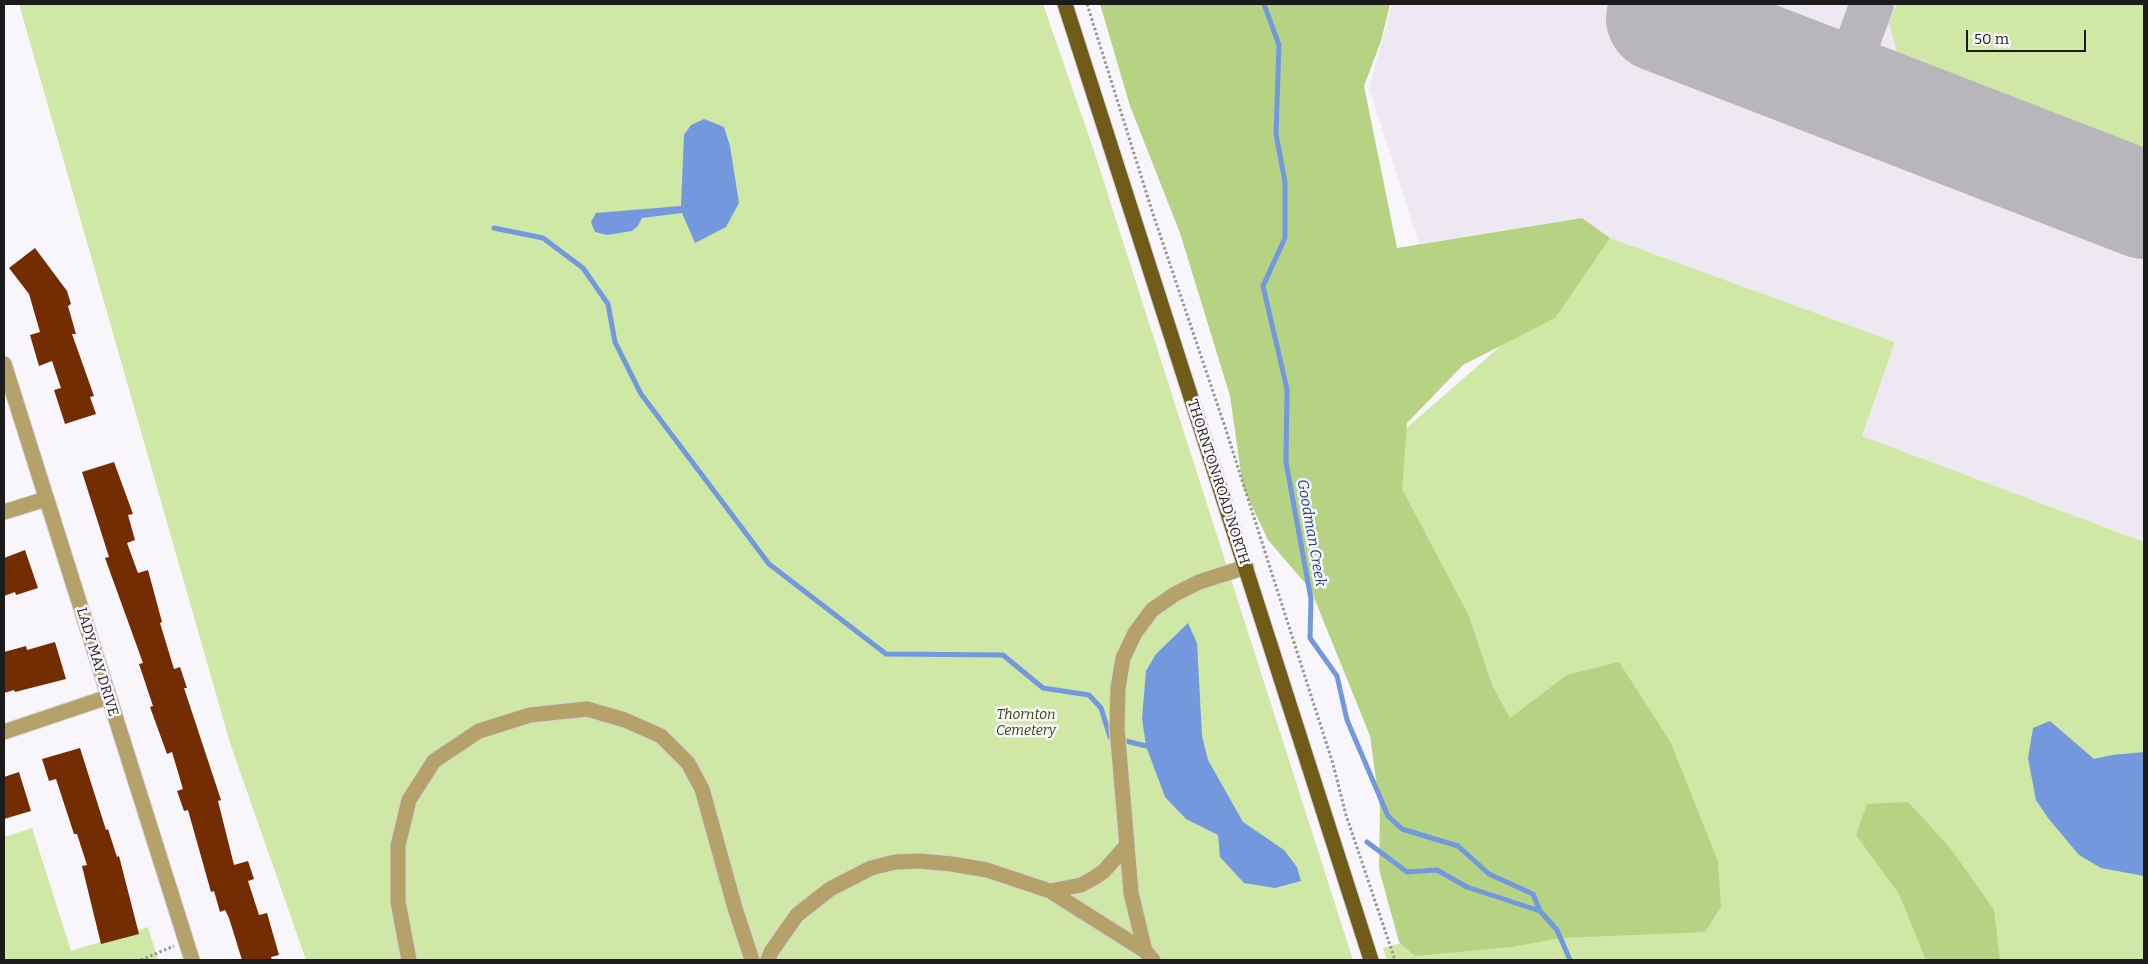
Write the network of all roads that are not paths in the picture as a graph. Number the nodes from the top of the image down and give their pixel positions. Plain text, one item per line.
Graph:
1 (1065, 4) edge
2 (4, 364) edge
3 (46, 499) junction
4 (4, 512) edge
5 (1246, 567) junction
6 (108, 697) junction
7 (4, 732) edge
8 (1127, 845) junction
9 (1050, 891) junction
10 (1149, 956) edge
11 (192, 960) edge
12 (408, 960) edge
13 (752, 960) edge
14 (768, 960) edge
15 (1370, 960) edge

1 - 5 main road, THORNTON ROAD NORTH
2 - 3 street, LADY MAY DRIVE
3 - 4 street
3 - 6 street, LADY MAY DRIVE
5 - 8 street
5 - 15 main road, THORNTON ROAD NORTH
6 - 7 street
6 - 11 street, LADY MAY DRIVE
8 - 9 street
8 - 10 street
9 - 10 street
9 - 14 street
12 - 13 street

